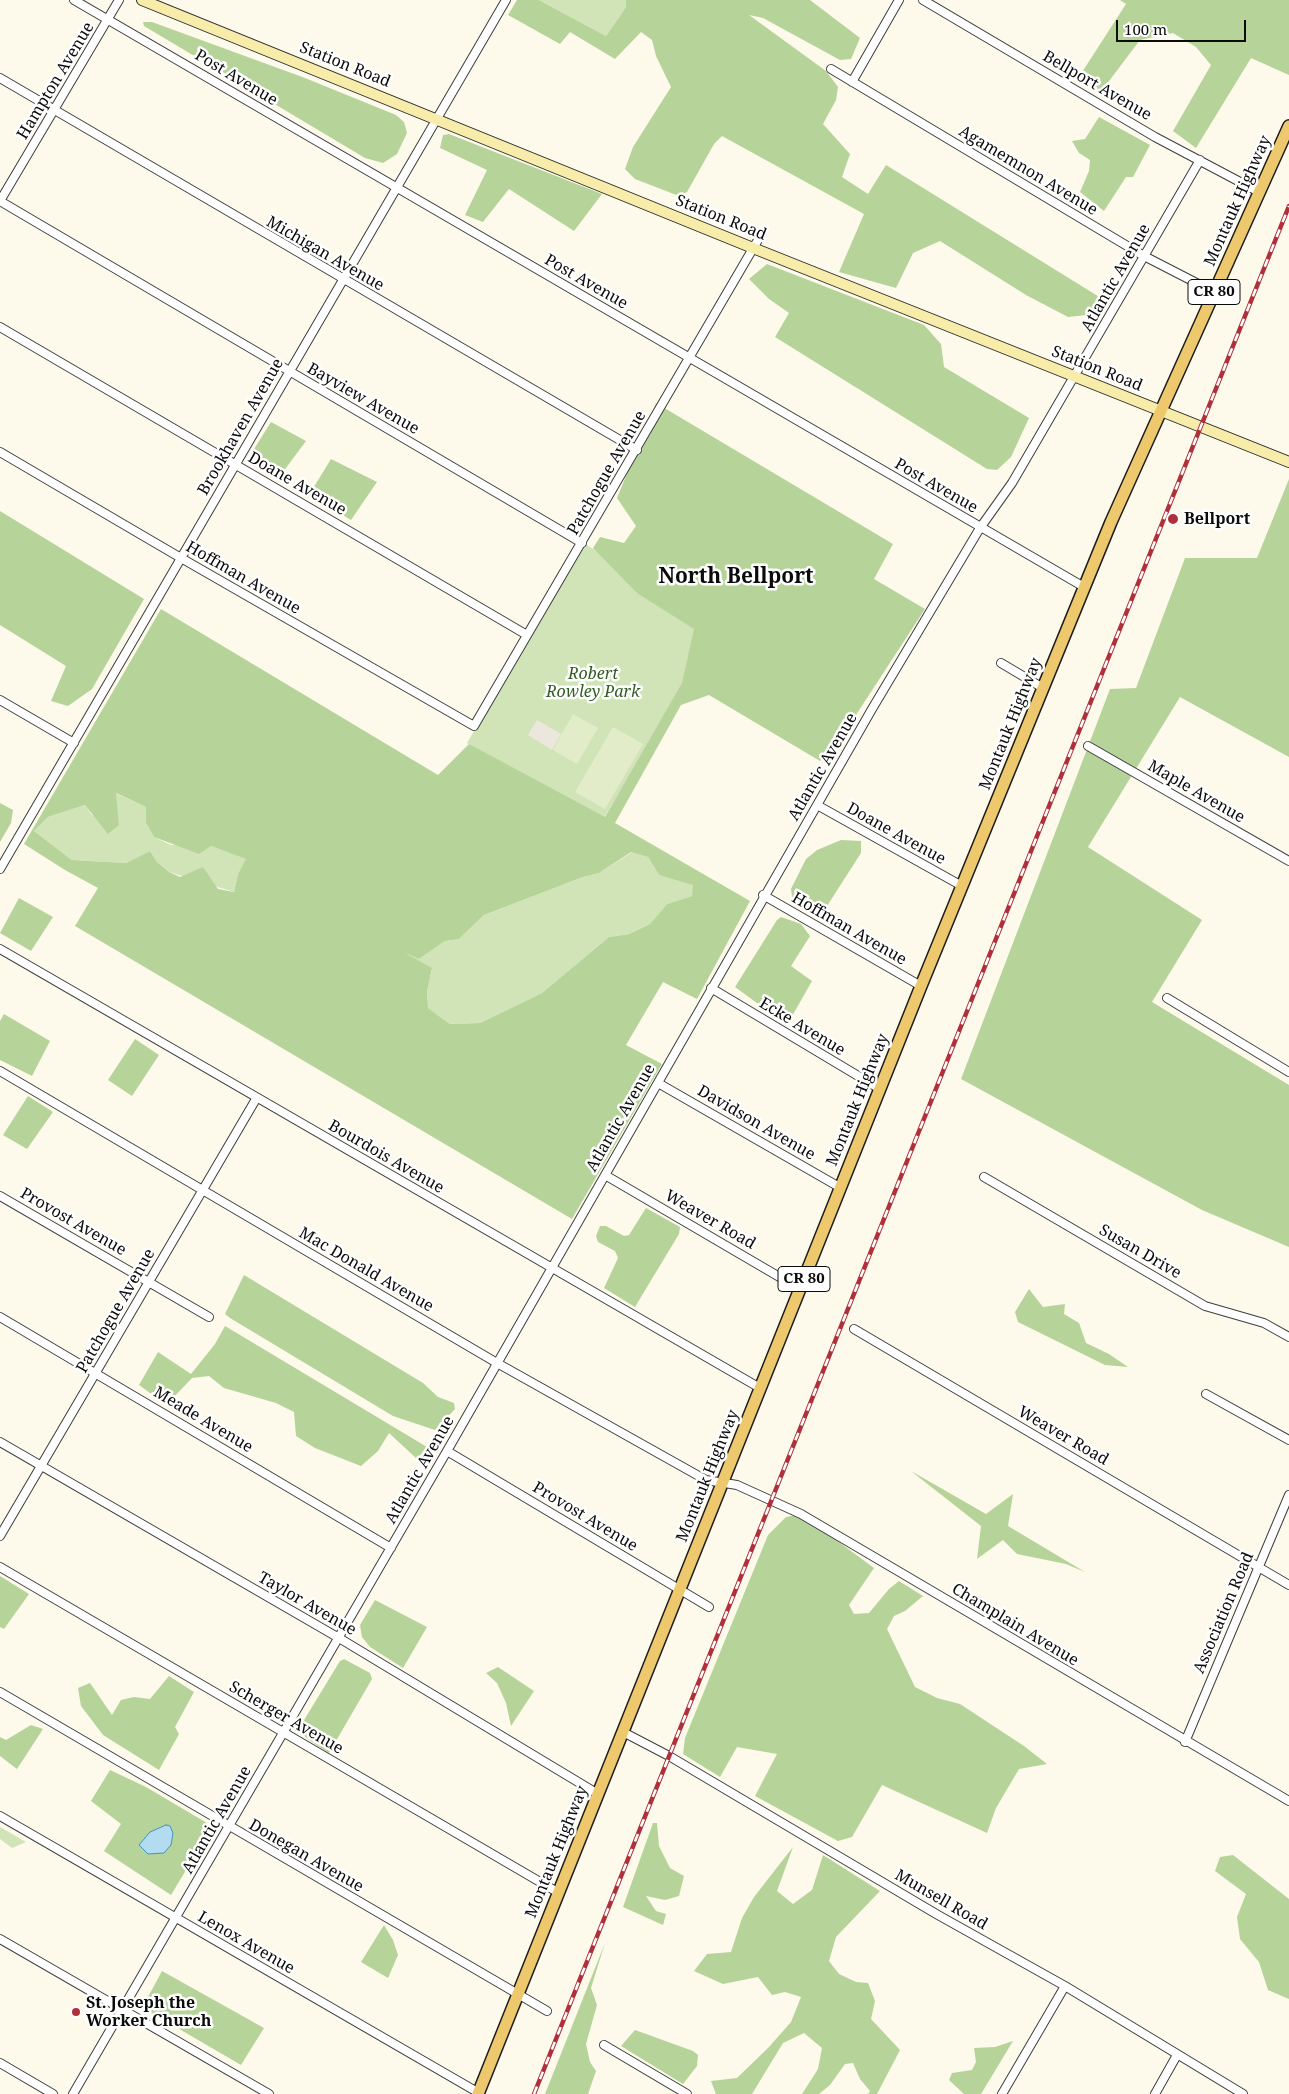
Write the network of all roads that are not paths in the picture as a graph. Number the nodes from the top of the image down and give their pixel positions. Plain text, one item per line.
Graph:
1 (74, 0) edge
2 (119, 0) edge
3 (142, 0) edge
4 (899, 0) edge
5 (923, 0) edge
6 (504, 1) edge
7 (109, 19) junction
8 (831, 69) dead end
9 (0, 78) edge
10 (852, 82) junction
11 (54, 110) junction
12 (437, 118) junction
13 (1289, 126) edge
14 (1200, 160) junction
15 (396, 189) junction
16 (1259, 192) junction
17 (0, 201) edge
18 (762, 232) dead end
19 (753, 248) junction
20 (1144, 256) junction
21 (343, 280) junction
22 (1214, 292) junction
23 (0, 327) edge
24 (690, 357) junction
25 (289, 372) junction
26 (1074, 376) junction
27 (1160, 410) junction
28 (637, 450) junction
29 (0, 452) edge
30 (1289, 462) edge
31 (236, 464) junction
32 (980, 528) junction
33 (582, 543) junction
34 (181, 558) junction
35 (1084, 587) junction
36 (527, 635) junction
37 (1001, 663) dead end
38 (1043, 688) junction
39 (0, 700) edge
40 (474, 726) joint
41 (74, 743) junction
42 (1088, 746) dead end
43 (817, 805) junction
44 (1289, 861) edge
45 (0, 869) edge
46 (962, 886) junction
47 (763, 896) junction
48 (0, 949) edge
49 (921, 986) junction
50 (711, 988) junction
51 (1168, 998) dead end
52 (0, 1071) edge
53 (1289, 1072) edge
54 (658, 1082) junction
55 (880, 1089) junction
56 (256, 1098) junction
57 (605, 1174) junction
58 (984, 1177) dead end
59 (840, 1188) junction
60 (202, 1190) junction
61 (0, 1196) edge
62 (551, 1268) junction
63 (150, 1282) junction
64 (800, 1289) junction
65 (0, 1317) edge
66 (209, 1317) dead end
67 (854, 1329) dead end
68 (1289, 1337) edge
69 (497, 1363) junction
70 (96, 1372) junction
71 (760, 1388) junction
72 (1206, 1394) dead end
73 (1289, 1440) edge
74 (0, 1442) edge
75 (447, 1451) junction
76 (41, 1466) junction
77 (723, 1483) junction
78 (1289, 1495) edge
79 (0, 1536) edge
80 (391, 1548) junction
81 (0, 1567) edge
82 (1259, 1567) junction
83 (1289, 1584) edge
84 (680, 1590) junction
85 (709, 1607) dead end
86 (339, 1638) junction
87 (0, 1692) edge
88 (623, 1732) junction
89 (284, 1733) junction
90 (1185, 1742) junction
91 (598, 1794) junction
92 (1289, 1801) edge
93 (0, 1816) edge
94 (229, 1827) junction
95 (558, 1893) junction
96 (176, 1918) junction
97 (0, 1939) edge
98 (1065, 1986) junction
99 (518, 1995) junction
100 (122, 2010) junction
101 (547, 2011) dead end
102 (604, 2045) dead end
103 (1176, 2055) junction
104 (0, 2063) edge
105 (479, 2093) edge
106 (53, 2094) edge
107 (73, 2094) edge
108 (269, 2094) edge
109 (686, 2094) edge
110 (1002, 2094) edge
111 (1155, 2094) edge
112 (1243, 2094) edge

1 - 7 street, Post Avenue
2 - 7 street, Hampton Avenue
3 - 12 main road, Station Road
4 - 10 street
5 - 14 street, Bellport Avenue
6 - 12 street, Brookhaven Avenue
7 - 11 street, Hampton Avenue
7 - 15 street, Post Avenue
8 - 10 street, Agamemnon Avenue
9 - 11 street, Michigan Avenue
10 - 20 street, Agamemnon Avenue
11 - 17 street, Hampton Avenue
11 - 21 street, Michigan Avenue
12 - 15 street, Brookhaven Avenue
12 - 19 main road, Station Road
13 - 16 main road, Montauk Highway / CR 80
14 - 16 street, Bellport Avenue
14 - 20 street, Atlantic Avenue
15 - 21 street, Brookhaven Avenue
15 - 24 street, Post Avenue
16 - 22 main road, Montauk Highway / CR 80
17 - 25 street, Bayview Avenue
18 - 19 street, Patchogue Avenue
19 - 24 street, Patchogue Avenue
19 - 26 main road, Station Road
20 - 22 street, Agamemnon Avenue
20 - 26 street, Atlantic Avenue
21 - 25 street, Brookhaven Avenue
21 - 28 street, Michigan Avenue
22 - 27 main road, Montauk Highway / CR 80
23 - 31 street, Doane Avenue
24 - 28 street, Patchogue Avenue
24 - 32 street, Post Avenue
25 - 31 street, Brookhaven Avenue
25 - 33 street, Bayview Avenue
26 - 27 main road, Station Road
26 - 32 street, Atlantic Avenue
27 - 30 main road, Station Road
27 - 35 main road, Montauk Highway / CR 80
28 - 33 street, Patchogue Avenue
29 - 34 street, Hoffman Avenue
31 - 34 street, Brookhaven Avenue
31 - 36 street, Doane Avenue
32 - 35 street, Post Avenue
32 - 43 street, Atlantic Avenue
33 - 36 street, Patchogue Avenue
34 - 40 street, Hoffman Avenue
34 - 41 street, Brookhaven Avenue
35 - 38 main road, Montauk Highway / CR 80
36 - 40 street, Patchogue Avenue
37 - 38 street
38 - 46 main road, Montauk Highway / CR 80
39 - 41 street
41 - 45 street, Brookhaven Avenue
42 - 44 street, Maple Avenue
43 - 46 street, Doane Avenue
43 - 47 street, Atlantic Avenue
46 - 49 main road, Montauk Highway / CR 80
47 - 49 street, Hoffman Avenue
47 - 50 street, Atlantic Avenue
48 - 56 street, Bourdois Avenue
49 - 55 main road, Montauk Highway / CR 80
50 - 54 street, Atlantic Avenue
50 - 55 street, Ecke Avenue
51 - 53 street
52 - 60 street, Mac Donald Avenue
54 - 57 street, Atlantic Avenue
54 - 59 street, Davidson Avenue
55 - 59 main road, Montauk Highway / CR 80
56 - 60 street, Patchogue Avenue
56 - 62 street, Bourdois Avenue
57 - 62 street, Atlantic Avenue
57 - 64 street, Weaver Road
58 - 68 street, Susan Drive
59 - 64 main road, Montauk Highway / CR 80
60 - 63 street, Patchogue Avenue
60 - 69 street, Mac Donald Avenue
61 - 63 street, Provost Avenue
62 - 69 street, Atlantic Avenue
62 - 71 street, Bourdois Avenue
63 - 66 street, Provost Avenue
63 - 70 street, Patchogue Avenue
64 - 71 main road, Montauk Highway / CR 80
65 - 70 street, Meade Avenue
67 - 82 street, Weaver Road
69 - 75 street, Atlantic Avenue
69 - 77 street, Mac Donald Avenue
70 - 76 street, Patchogue Avenue
70 - 80 street, Meade Avenue
71 - 77 main road, Montauk Highway / CR 80
72 - 73 street
74 - 76 street, Taylor Avenue
75 - 80 street, Atlantic Avenue
75 - 84 street, Provost Avenue
76 - 79 street, Patchogue Avenue
76 - 86 street, Taylor Avenue
77 - 84 main road, Montauk Highway / CR 80
77 - 90 street, Champlain Avenue
78 - 82 street, Association Road
80 - 86 street, Atlantic Avenue
81 - 89 street, Scherger Avenue
82 - 83 street, Weaver Road
82 - 90 street, Association Road
84 - 85 street, Provost Avenue
84 - 88 main road, Montauk Highway / CR 80
86 - 89 street, Atlantic Avenue
86 - 91 street, Taylor Avenue
87 - 94 street, Donegan Avenue
88 - 91 main road, Montauk Highway / CR 80
88 - 98 street, Munsell Road
89 - 94 street, Atlantic Avenue
89 - 95 street, Scherger Avenue
90 - 92 street, Champlain Avenue
91 - 95 main road, Montauk Highway / CR 80
93 - 96 street, Lenox Avenue
94 - 96 street, Atlantic Avenue
94 - 99 street, Donegan Avenue
95 - 99 main road, Montauk Highway / CR 80
96 - 100 street, Atlantic Avenue
96 - 105 street, Lenox Avenue
97 - 100 street
98 - 103 street, Munsell Road
98 - 110 street
99 - 101 street, Donegan Avenue
99 - 105 main road, Montauk Highway / CR 80
100 - 107 street, Atlantic Avenue
100 - 108 street
102 - 109 street
103 - 111 street
103 - 112 street, Munsell Road
104 - 106 street

